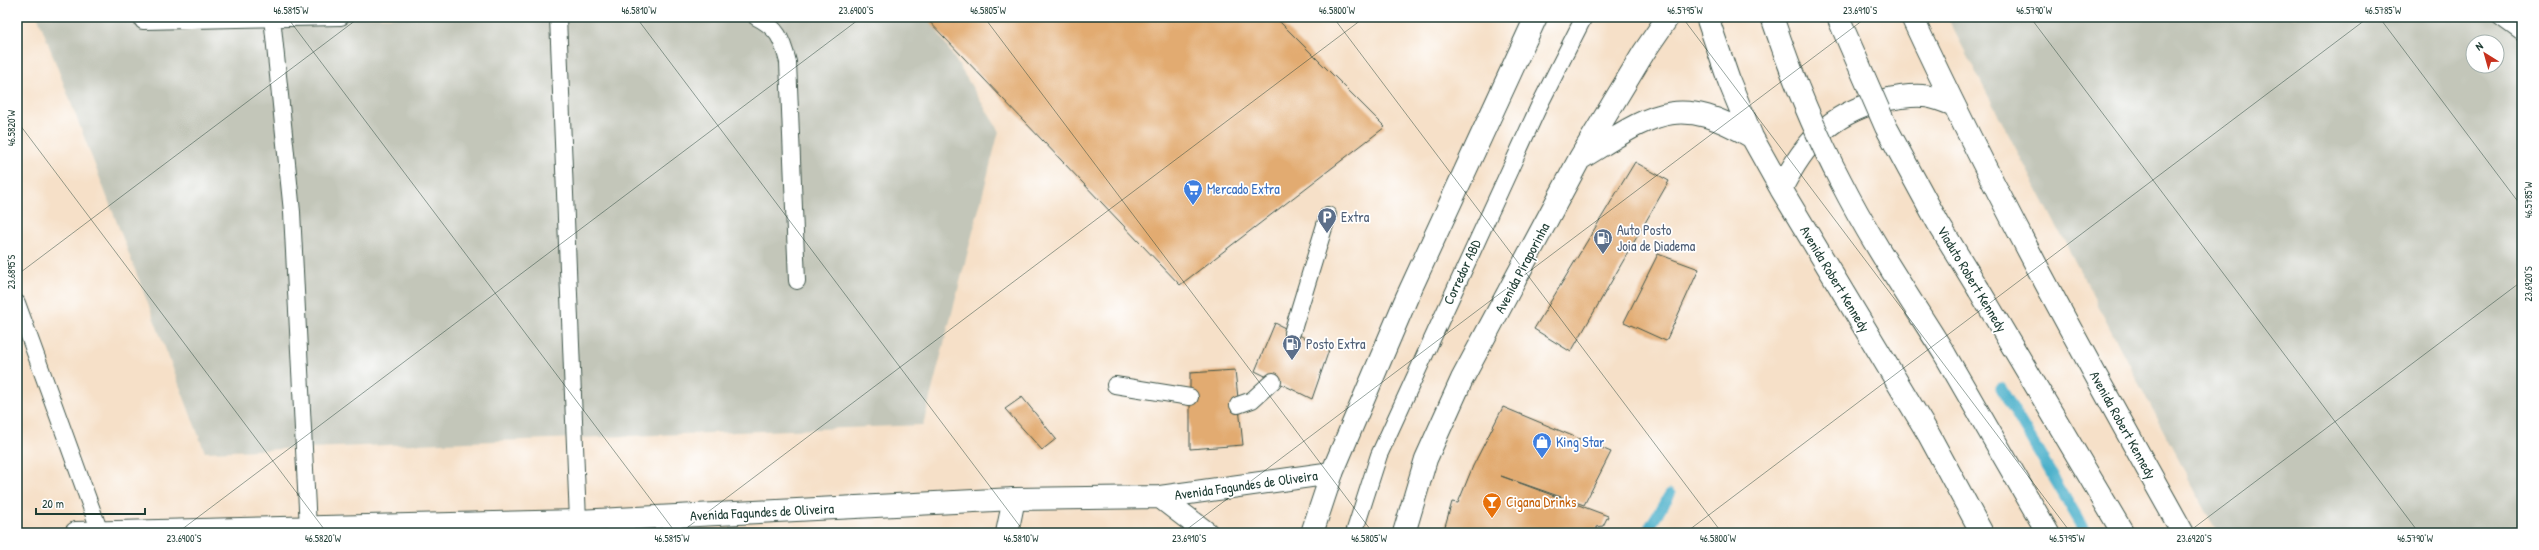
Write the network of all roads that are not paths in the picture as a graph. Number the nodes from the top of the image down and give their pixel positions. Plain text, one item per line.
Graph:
1 (341, 17) edge
2 (558, 17) edge
3 (756, 17) edge
4 (1536, 17) edge
5 (1584, 17) edge
6 (1668, 17) edge
7 (1707, 17) edge
8 (1772, 17) edge
9 (1838, 17) edge
10 (1912, 17) edge
11 (2500, 17) edge
12 (273, 18) edge
13 (143, 21) dead end
14 (2522, 32) edge
15 (1952, 104) junction
16 (1752, 137) junction
17 (1580, 158) junction
18 (1781, 189) junction
19 (1328, 215) dead end
20 (797, 281) dead end
21 (17, 303) edge
22 (1292, 333) dead end
23 (1273, 381) dead end
24 (1115, 385) dead end
25 (1190, 397) dead end
26 (1238, 405) dead end
27 (1332, 473) junction
28 (1160, 497) junction
29 (1014, 499) junction
30 (578, 520) junction
31 (308, 528) junction
32 (100, 532) edge
33 (76, 533) edge
34 (1008, 533) edge
35 (1208, 533) edge
36 (1312, 533) edge
37 (1354, 533) edge
38 (1404, 533) edge
39 (1982, 533) edge
40 (2048, 533) edge
41 (2123, 533) edge
42 (2183, 533) edge

1 - 12 lane
2 - 30 lane
3 - 20 lane
4 - 27 main road
5 - 37 lane, Corredor ABD
6 - 17 main road, Avenida Piraporinha
7 - 16 main road, Avenida Robert Kennedy
8 - 40 main road, bridge
9 - 41 main road, Viaduto Robert Kennedy, bridge
10 - 15 main road, Avenida Robert Kennedy
11 - 14 lane
12 - 13 lane
12 - 31 lane
15 - 18 main road
15 - 42 main road, Avenida Robert Kennedy
16 - 17 main road
16 - 18 main road, Avenida Robert Kennedy
17 - 38 main road, Avenida Piraporinha
18 - 39 main road, Avenida Robert Kennedy
19 - 22 lane
21 - 32 lane
23 - 26 lane
24 - 25 lane
27 - 28 main road, Avenida Fagundes de Oliveira
27 - 36 main road
28 - 29 main road, Avenida Fagundes de Oliveira
28 - 35 main road, Avenida Fagundes de Oliveira
29 - 30 main road, Avenida Fagundes de Oliveira
29 - 34 main road
30 - 31 main road, Avenida Fagundes de Oliveira
31 - 32 main road, Avenida Fagundes de Oliveira
32 - 33 main road, Avenida Fagundes de Oliveira

